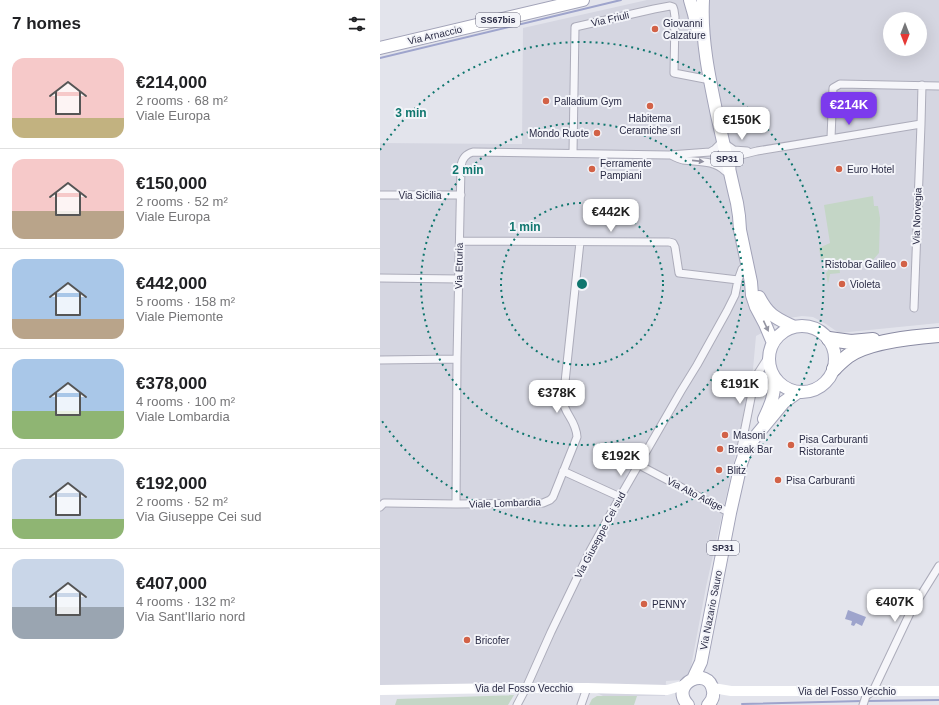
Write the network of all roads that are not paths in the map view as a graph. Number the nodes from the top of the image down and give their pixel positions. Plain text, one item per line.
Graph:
1 (583, 0) edge
2 (690, 0) edge
3 (703, 0) edge
4 (380, 48) edge
5 (705, 79) junction
6 (922, 86) junction
7 (939, 86) edge
8 (921, 124) junction
9 (831, 138) junction
10 (722, 143) junction
11 (757, 151) junction
12 (573, 153) junction
13 (669, 154) junction
14 (725, 171) junction
15 (734, 190) junction
16 (380, 195) edge
17 (461, 195) junction
18 (740, 230) junction
19 (460, 241) junction
20 (580, 242) junction
21 (747, 265) junction
22 (380, 278) edge
23 (459, 279) junction
24 (738, 280) junction
25 (751, 282) junction
26 (914, 308) dead end
27 (794, 327) junction
28 (939, 330) edge
29 (939, 335) edge
30 (829, 339) junction
31 (772, 343) junction
32 (769, 356) junction
33 (380, 360) edge
34 (457, 360) junction
35 (834, 369) junction
36 (774, 378) junction
37 (798, 392) junction
38 (755, 437) junction
39 (741, 464) junction
40 (639, 465) junction
41 (564, 471) junction
42 (620, 497) junction
43 (456, 504) junction
44 (380, 507) edge
45 (730, 512) junction
46 (939, 566) edge
47 (526, 688) junction
48 (587, 688) junction
49 (380, 690) edge
50 (731, 691) junction
51 (939, 691) edge
52 (693, 693) edge
53 (869, 694) junction
54 (710, 702) edge
55 (517, 705) edge
56 (581, 705) edge
57 (863, 705) edge

1 - 4 main road, Via Arnaccio / SS67bis
2 - 5 main road, SP31
3 - 10 main road, SP31
5 - 10 main road, SP31
5 - 12 street, Via Friuli
6 - 7 street
6 - 8 street, Via Norvegia
6 - 9 street
8 - 9 street
8 - 26 street, Via Norvegia
9 - 11 street
10 - 11 street
10 - 13 street, Via Etruria
10 - 14 main road, SP31
10 - 15 main road, SP31
11 - 15 street
12 - 13 street, Via Etruria
12 - 17 street, Via Etruria
13 -> 14 street, Via Etruria
14 - 18 main road, SP31
15 - 18 main road, SP31
16 - 17 street, Via Sicilia
17 - 19 street, Via Etruria
18 - 21 main road, SP31
19 - 20 street
19 - 23 street, Via Etruria
20 - 24 street
20 - 41 street, Viale Lombardia
21 - 24 street, Via Giuseppe Cei sud
21 - 25 main road, SP31
22 - 23 street
23 - 34 street, Via Etruria
24 - 40 street, Via Giuseppe Cei sud
25 - 27 main road
25 -> 31 main road, SP31
27 - 30 main road
27 - 31 main road
28 - 30 highway
29 - 35 highway
30 - 35 main road
31 - 32 main road, Via Nazario Sauro
32 - 36 main road, Via Nazario Sauro
32 - 39 street, Via Nazario Sauro
33 - 34 street
34 - 43 street, Via Etruria
35 - 37 main road, Via Nazario Sauro / SP31
36 - 37 main road
36 - 38 main road, Via Nazario Sauro
37 - 38 main road, Via Nazario Sauro / SP31
38 - 39 main road, Via Nazario Sauro / SP31
39 - 45 main road, Via Nazario Sauro / SP31
40 - 42 street, Via Giuseppe Cei sud
40 - 45 street, Via Alto Adige
41 - 42 street
41 - 43 street, Viale Lombardia
42 - 47 street, Via Giuseppe Cei sud
43 - 44 street
45 - 52 main road, Via Nazario Sauro / SP31
46 - 53 street
47 - 48 street, Via del Fosso Vecchio
47 - 49 street, Via del Fosso Vecchio
47 - 55 street, Via Giuseppe Cei sud
48 - 52 street, Via del Fosso Vecchio
48 - 56 street
50 - 52 street, Via del Fosso Vecchio
50 - 53 street, Via del Fosso Vecchio
50 - 54 street, Via del Fosso Vecchio
51 - 53 street, Via del Fosso Vecchio
52 - 54 main road, Via Nazario Sauro / SP31
53 - 57 street

